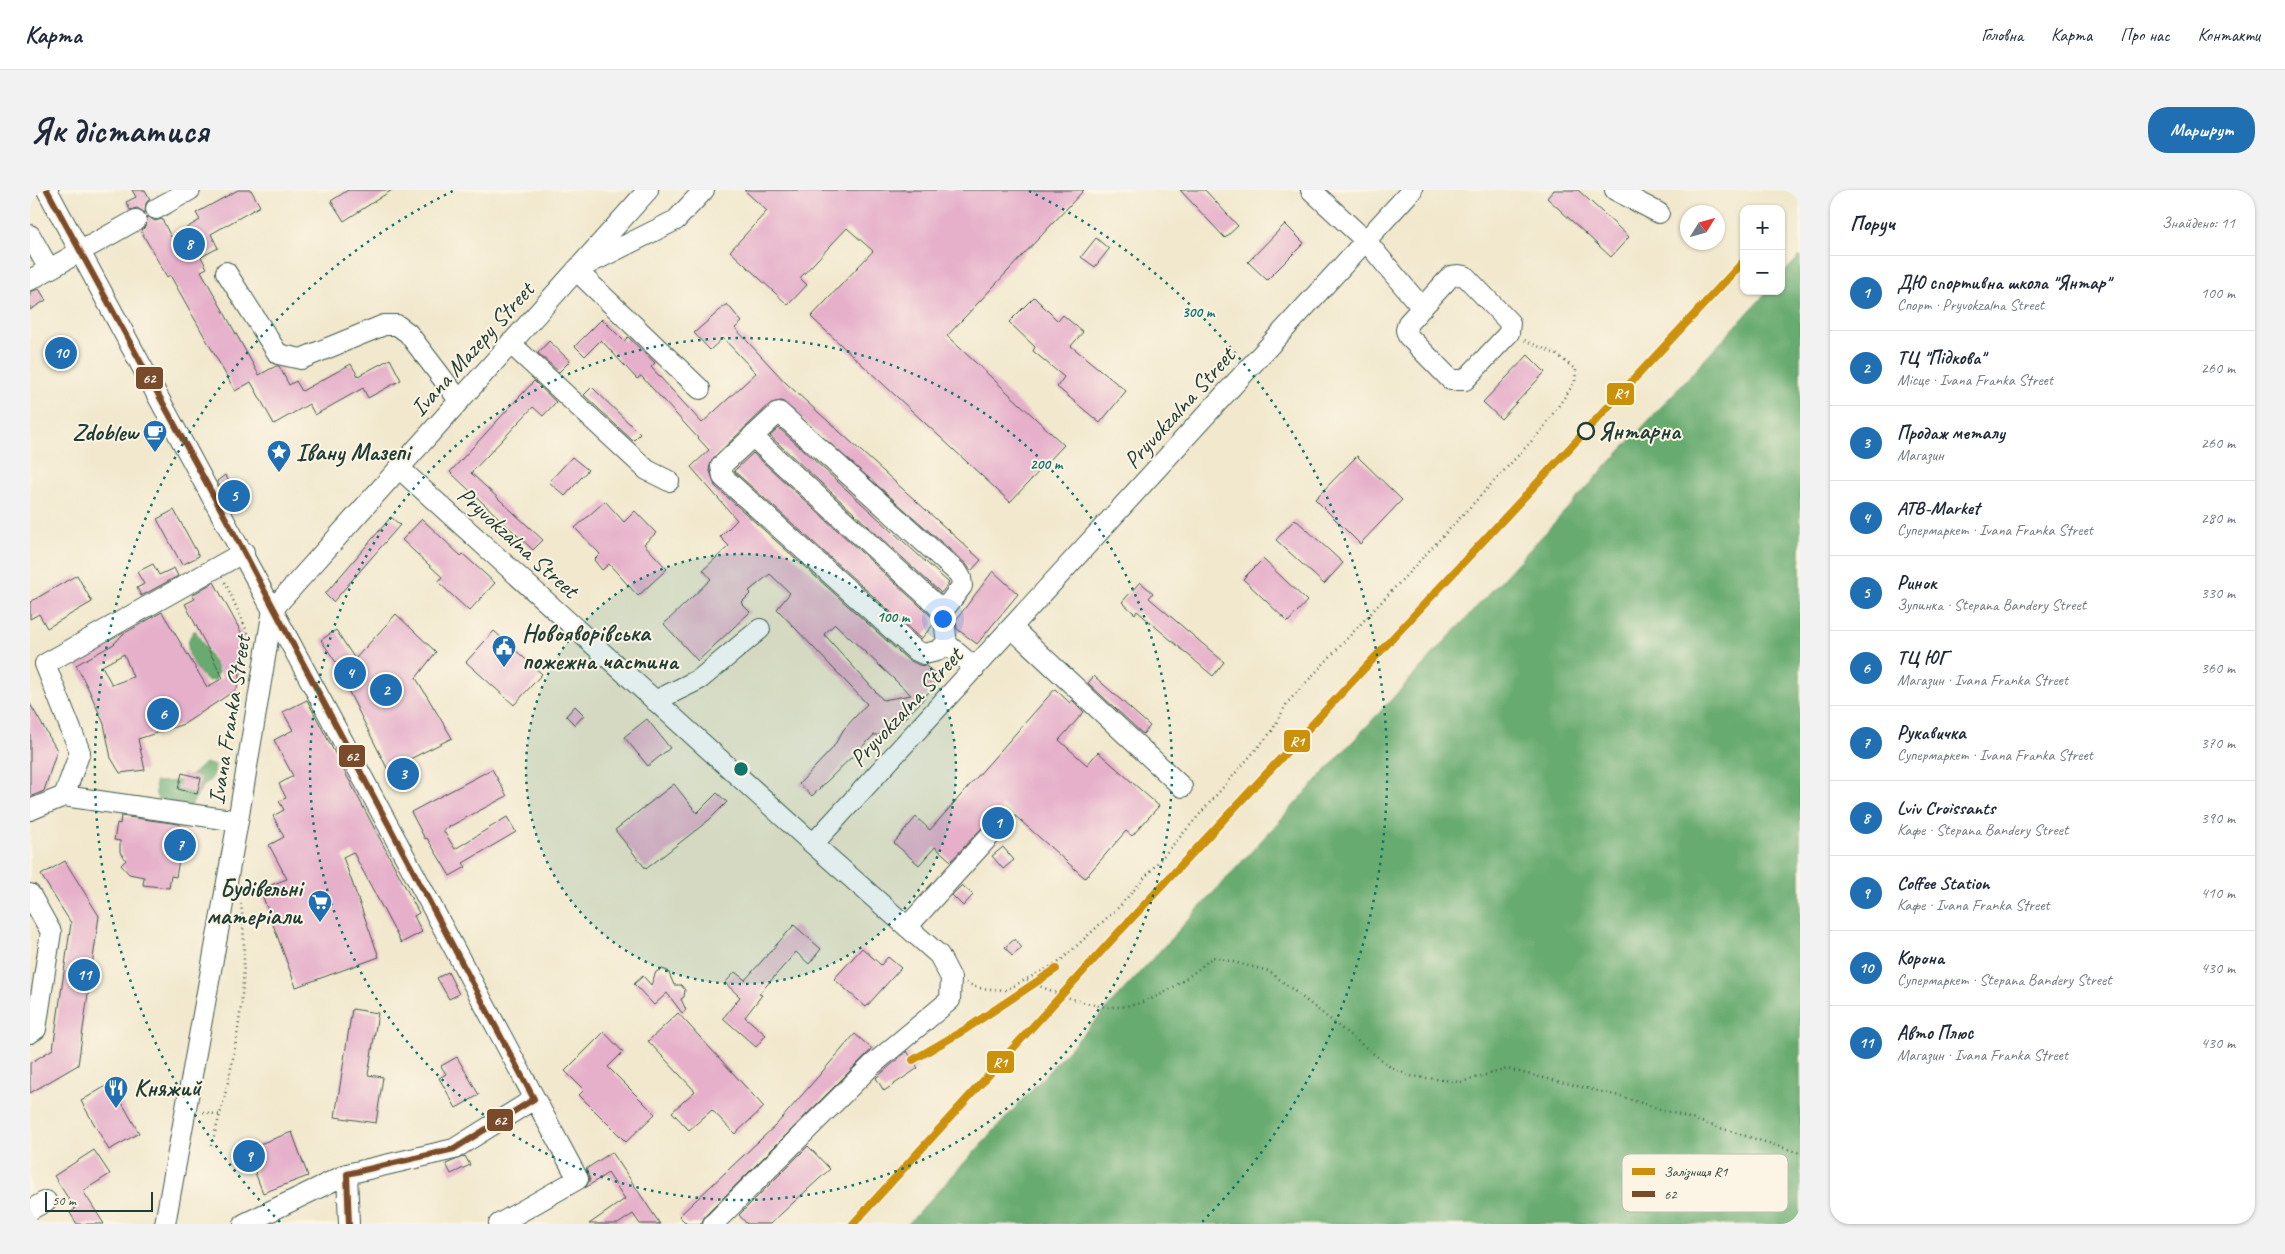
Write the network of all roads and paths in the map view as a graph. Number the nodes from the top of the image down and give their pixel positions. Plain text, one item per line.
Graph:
1 (47, 190) edge
2 (190, 190) edge
3 (648, 190) edge
4 (704, 190) edge
5 (1311, 190) edge
6 (1412, 190) edge
7 (1615, 190) edge
8 (156, 209) dead end
9 (1659, 213) dead end
10 (136, 220) dead end
11 (30, 235) edge
12 (1366, 241) junction
13 (80, 251) junction
14 (49, 269) junction
15 (576, 270) junction
16 (226, 272) dead end
17 (30, 280) edge
18 (1422, 308) junction
19 (1509, 333) junction
20 (510, 344) junction
21 (700, 389) dead end
22 (460, 400) junction
23 (752, 436) junction
24 (399, 468) junction
25 (669, 481) dead end
26 (244, 552) junction
27 (218, 566) junction
28 (273, 609) junction
29 (943, 611) junction
30 (1012, 628) junction
31 (760, 629) dead end
32 (250, 642) dead end
33 (947, 644) junction
34 (975, 668) junction
35 (655, 701) junction
36 (1182, 787) dead end
37 (64, 796) junction
38 (30, 810) edge
39 (238, 821) junction
40 (995, 830) dead end
41 (813, 844) junction
42 (30, 894) edge
43 (241, 897) dead end
44 (907, 927) junction
45 (951, 978) junction
46 (1027, 981) junction
47 (30, 1033) edge
48 (534, 1099) junction
49 (203, 1112) dead end
50 (221, 1115) junction
51 (211, 1146) dead end
52 (1800, 1153) edge
53 (347, 1174) junction
54 (165, 1224) edge
55 (244, 1224) edge
56 (349, 1224) edge
57 (499, 1224) edge
58 (713, 1224) edge

1 - 13 street
2 - 8 street
3 - 15 street, Ivana Mazepy Street
4 - 15 street
5 - 12 street
6 - 12 street, Pryvokzalna Street
7 - 9 street
10 - 13 street
11 - 14 street
12 - 18 street
12 - 30 street, Pryvokzalna Street
13 - 14 street
13 - 26 street
14 - 17 street
15 - 20 street, Ivana Mazepy Street
15 - 21 street
16 - 22 street
18 - 19 street
18 - 19 street
19 - 46 path
20 - 22 street, Ivana Mazepy Street
20 - 25 street
22 - 24 street, Ivana Mazepy Street
23 - 29 street
23 - 29 street
23 - 33 street
24 - 28 street, Ivana Mazepy Street
24 - 35 street, Pryvokzalna Street
26 - 27 street
26 - 28 street
27 - 32 path
27 - 37 street
28 - 39 street, Ivana Franka Street
28 - 48 street
29 - 33 street
30 - 34 street, Pryvokzalna Street
30 - 36 street
31 - 35 street
33 - 34 street
34 - 41 street, Pryvokzalna Street
35 - 41 street, Pryvokzalna Street
37 - 38 street
37 - 39 street
39 - 54 street, Ivana Franka Street
40 - 44 street
41 - 44 street
42 - 47 street
43 - 50 path
44 - 45 street
45 - 46 path
45 - 58 street
46 - 52 path
48 - 53 street
48 - 57 street
49 - 50 path
50 - 51 path
53 - 55 street
53 - 56 street

